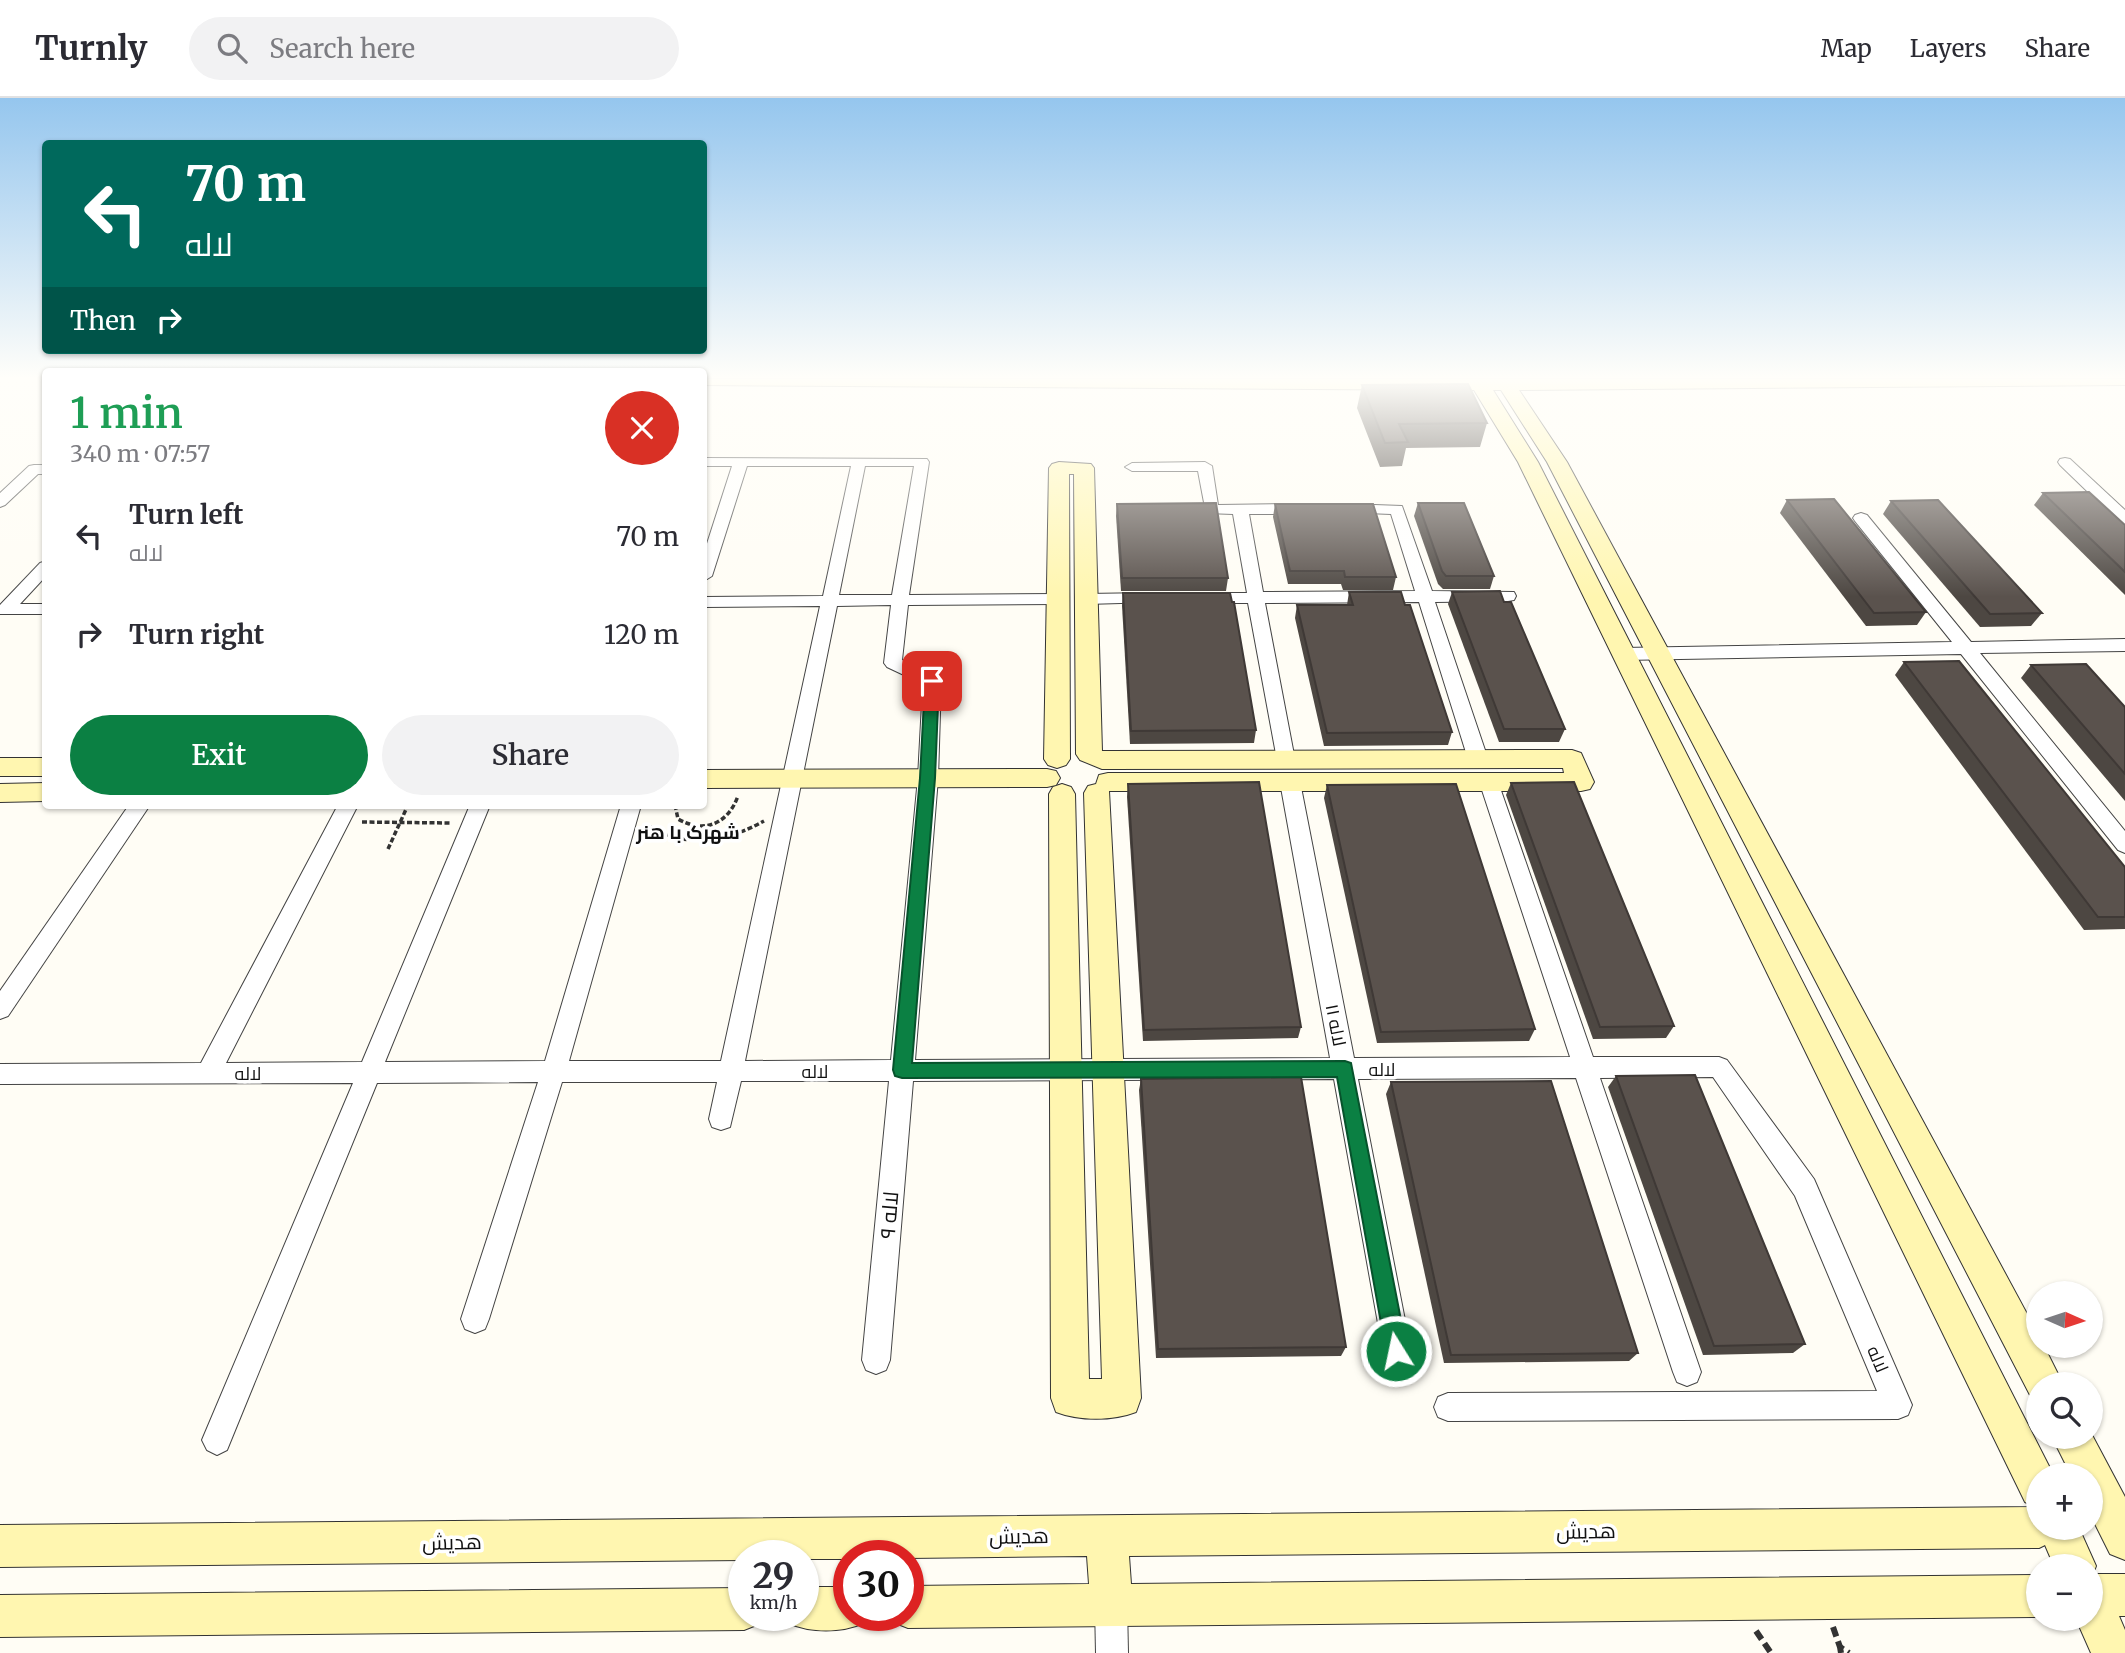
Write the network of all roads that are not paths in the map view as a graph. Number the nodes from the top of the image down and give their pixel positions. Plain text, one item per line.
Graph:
1 (1522, 452) edge
2 (1549, 452) edge
3 (707, 462) edge
4 (741, 462) junction
5 (859, 462) junction
6 (2064, 462) dead end
7 (1132, 467) dead end
8 (42, 470) edge
9 (0, 502) edge
10 (1240, 509) junction
11 (1861, 517) dead end
12 (2125, 519) edge
13 (707, 567) edge
14 (42, 570) edge
15 (1424, 596) junction
16 (1508, 596) dead end
17 (1256, 597) junction
18 (1164, 598) edge
19 (1191, 598) edge
20 (1058, 599) junction
21 (1086, 599) junction
22 (900, 600) junction
23 (830, 601) junction
24 (707, 602) edge
25 (42, 610) edge
26 (2125, 645) edge
27 (1966, 648) junction
28 (1658, 653) junction
29 (1623, 654) junction
30 (0, 767) edge
31 (42, 767) edge
32 (1483, 770) junction
33 (1287, 771) junction
34 (1099, 772) junction
35 (1056, 777) junction
36 (928, 778) junction
37 (707, 779) edge
38 (791, 787) junction
39 (42, 792) edge
40 (0, 793) edge
41 (137, 809) edge
42 (344, 813) edge
43 (637, 813) edge
44 (476, 814) edge
45 (2125, 845) edge
46 (0, 1009) edge
47 (1584, 1068) junction
48 (1345, 1069) junction
49 (902, 1070) junction
50 (1066, 1070) junction
51 (1109, 1070) junction
52 (731, 1071) junction
53 (369, 1072) junction
54 (554, 1072) junction
55 (208, 1073) junction
56 (0, 1074) edge
57 (721, 1119) dead end
58 (475, 1319) dead end
59 (1396, 1351) dead end
60 (876, 1360) dead end
61 (1687, 1372) dead end
62 (2038, 1372) edge
63 (1448, 1407) dead end
64 (217, 1440) dead end
65 (2078, 1449) edge
66 (2027, 1463) edge
67 (2026, 1527) edge
68 (2115, 1529) edge
69 (1107, 1535) junction
70 (0, 1546) edge
71 (2103, 1595) edge
72 (2125, 1595) edge
73 (2026, 1596) edge
74 (1111, 1605) junction
75 (924, 1607) edge
76 (728, 1609) edge
77 (0, 1616) edge
78 (2103, 1630) edge
79 (1112, 1653) edge
80 (2113, 1653) edge

1 - 29 street
2 - 28 street
3 - 4 street
4 - 5 street
4 - 13 street
5 - 22 street
5 - 23 street
6 - 12 street
7 - 10 street
8 - 9 street
10 - 15 street
10 - 17 street, لاله ۱۱
11 - 27 street
14 - 25 street
15 - 16 street
15 - 17 street
15 - 32 street
17 - 19 street
17 - 33 street, لاله ۱۱
18 - 21 street
20 - 21 street
20 - 21 street
20 - 22 street
20 - 35 street
21 - 34 street
22 - 23 street
22 - 36 street, لاله ۹
23 - 24 street
23 - 38 street
26 - 27 street
27 - 28 street
27 - 45 street
28 - 29 street
28 - 62 street
29 - 66 street
30 - 31 street
32 - 33 street
32 - 47 street
33 - 34 street
33 - 48 street, لاله ۱۱
34 - 35 street
34 - 35 street
34 - 51 street
35 - 36 street
35 - 50 street
36 - 38 street
36 - 49 street, لاله ۹
37 - 38 street
38 - 52 street
39 - 40 street
41 - 46 street
42 - 55 street
43 - 54 street
44 - 53 street
47 - 48 street, لاله
47 - 61 street
47 - 63 street, لاله
48 - 51 street, لاله
48 - 59 street, لاله ۱۱
49 - 50 street, لاله
49 - 52 street, لاله
49 - 60 street, لاله ۹
50 - 51 street, لاله
50 - 51 street
52 - 54 street, لاله
52 - 57 street
53 - 54 street, لاله
53 - 55 street, لاله
53 - 64 street
54 - 58 street
55 - 56 street, لاله
65 - 68 street
67 - 69 street, هدیش
69 - 70 street, هدیش
69 - 74 street
71 - 72 street
73 - 74 street
74 - 75 street
74 - 79 street
76 - 77 street
78 - 80 street

